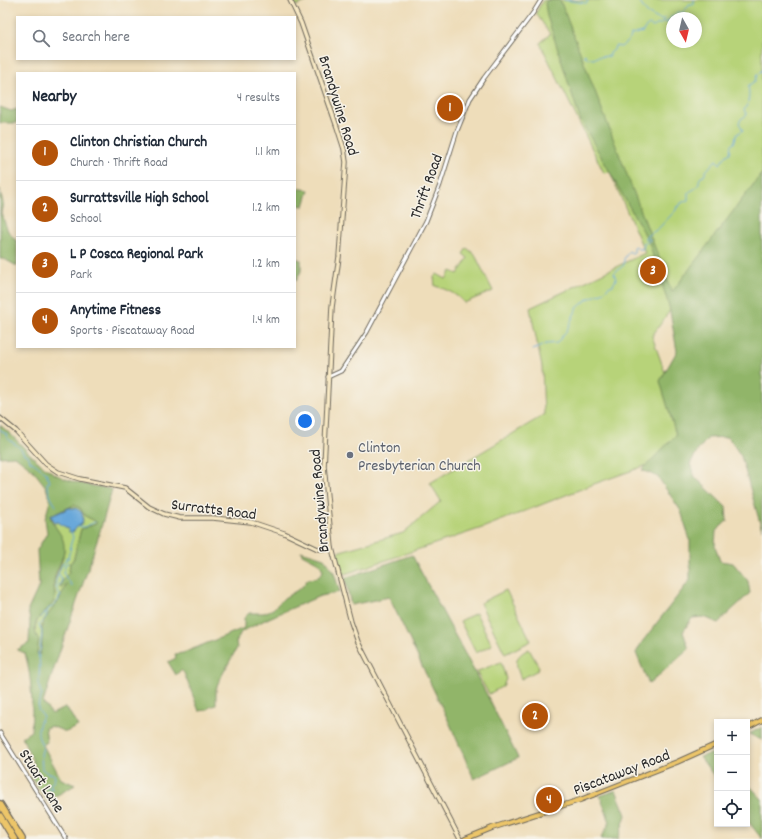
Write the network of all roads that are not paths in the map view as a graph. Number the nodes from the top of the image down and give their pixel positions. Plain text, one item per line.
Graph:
1 (290, 0) edge
2 (541, 0) edge
3 (328, 377) junction
4 (0, 418) edge
5 (332, 548) junction
6 (762, 720) edge
7 (750, 726) edge
8 (0, 733) edge
9 (714, 745) edge
10 (0, 804) edge
11 (0, 816) edge
12 (14, 839) edge
13 (22, 839) edge
14 (66, 839) edge
15 (460, 839) edge
16 (465, 839) edge

1 - 3 main road, Brandywine Road
2 - 3 street, Thrift Road
3 - 5 main road, Brandywine Road
4 - 5 main road, Surratts Road
5 - 15 main road, Brandywine Road
6 - 7 main road
8 - 14 street, Stuart Lane
9 - 16 main road, Piscataway Road
10 - 13 highway
11 - 12 highway

